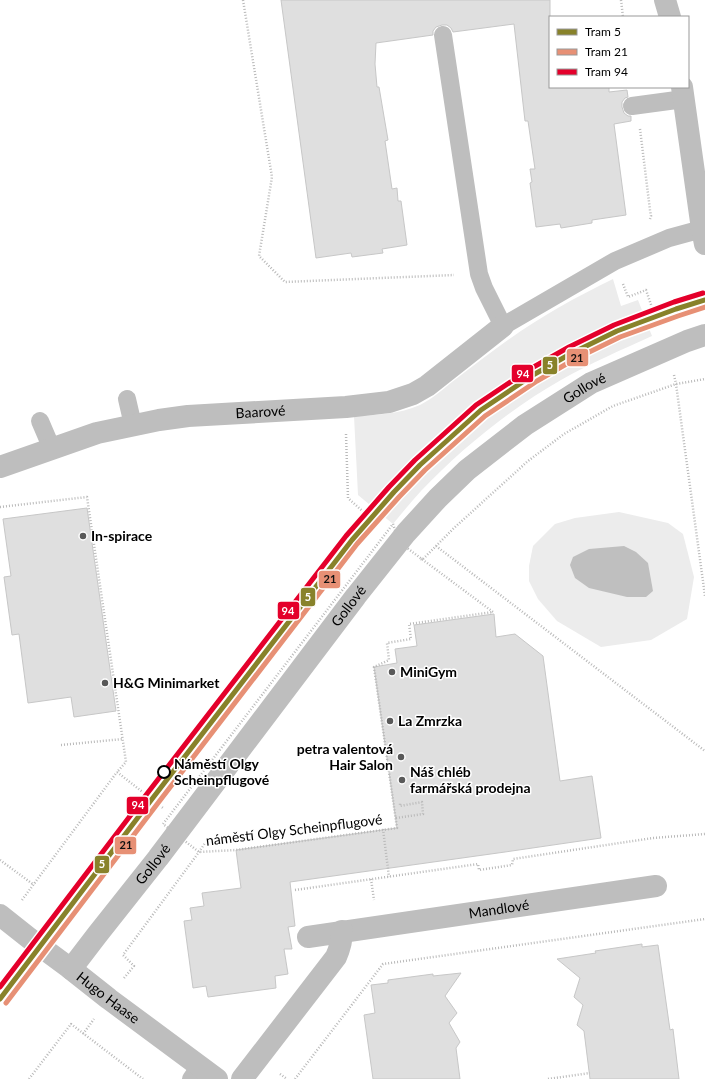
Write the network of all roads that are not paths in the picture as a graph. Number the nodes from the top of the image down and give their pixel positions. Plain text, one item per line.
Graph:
1 (665, 0) edge
2 (670, 16) edge
3 (443, 35) dead end
4 (683, 93) edge
5 (634, 106) road end
6 (704, 234) edge
7 (503, 326) junction
8 (696, 338) edge
9 (127, 399) dead end
10 (40, 421) dead end
11 (133, 425) junction
12 (52, 449) junction
13 (0, 467) edge
14 (656, 886) dead end
15 (3, 918) edge
16 (342, 931) junction
17 (308, 936) dead end
18 (72, 969) junction
19 (196, 1073) edge
20 (217, 1079) edge
21 (242, 1079) edge

1 - 2 street
3 - 7 lane
4 - 5 lane
4 - 6 street
6 - 7 lane
7 - 11 street, Baarové
8 - 18 street, Gollové
9 - 11 lane
10 - 12 lane
11 - 12 street, Baarové
12 - 13 street, Baarové
14 - 16 street, Mandlové
15 - 18 street, Hugo Haase
16 - 17 street, Mandlové
16 - 21 street
18 - 19 street, Hugo Haase
19 - 20 street, Hugo Haase

